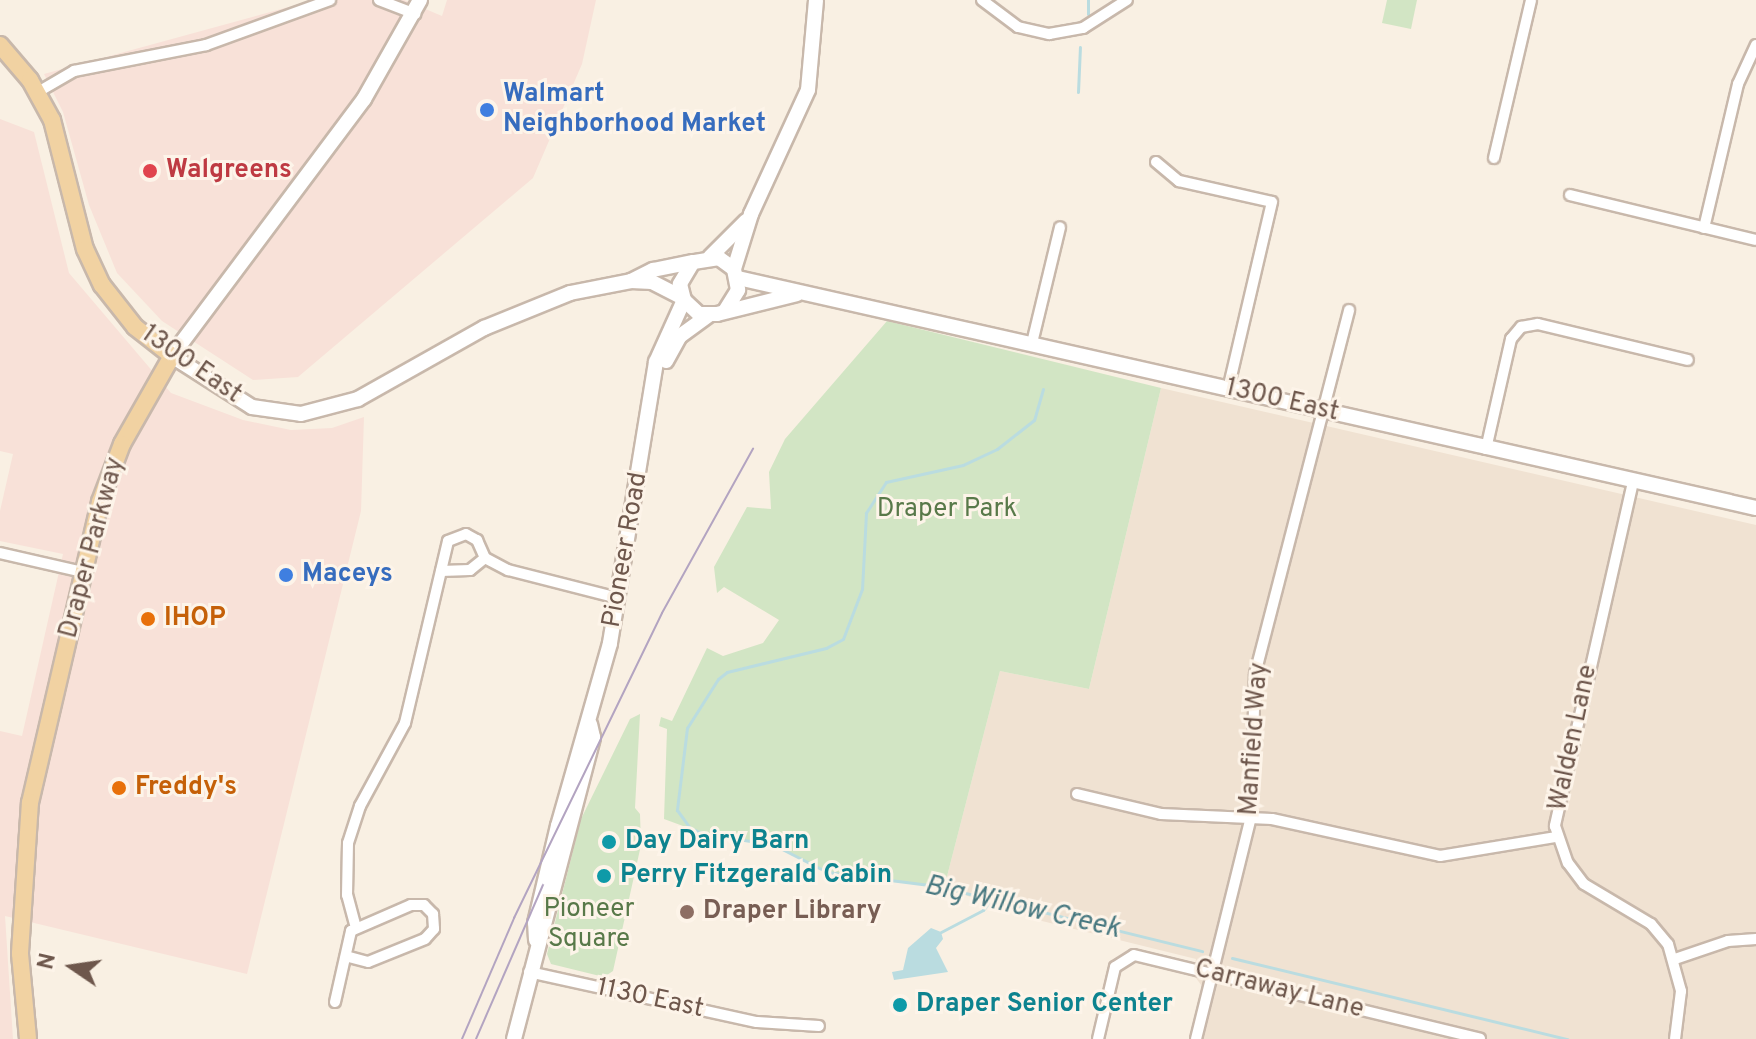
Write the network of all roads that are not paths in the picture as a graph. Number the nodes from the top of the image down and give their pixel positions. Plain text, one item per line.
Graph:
1 (330, 0) edge
2 (379, 0) edge
3 (816, 0) edge
4 (982, 0) edge
5 (1127, 0) edge
6 (1531, 0) edge
7 (418, 7) edge
8 (0, 45) edge
9 (1756, 45) edge
10 (38, 92) junction
11 (1494, 158) dead end
12 (1156, 162) dead end
13 (1570, 195) dead end
14 (751, 214) junction
15 (1060, 227) dead end
16 (1704, 228) junction
17 (1756, 240) edge
18 (710, 257) junction
19 (693, 262) junction
20 (736, 274) junction
21 (631, 281) junction
22 (809, 291) junction
23 (683, 298) junction
24 (1349, 310) dead end
25 (725, 311) junction
26 (709, 315) junction
27 (1032, 343) junction
28 (172, 356) junction
29 (1688, 360) dead end
30 (657, 375) junction
31 (1228, 389) junction
32 (1324, 411) junction
33 (1486, 449) junction
34 (1633, 482) junction
35 (1756, 508) edge
36 (0, 553) edge
37 (485, 558) junction
38 (441, 571) junction
39 (83, 572) junction
40 (618, 598) junction
41 (1077, 794) dead end
42 (1251, 816) junction
43 (1556, 837) junction
44 (356, 928) junction
45 (1756, 939) edge
46 (346, 956) junction
47 (1675, 959) junction
48 (529, 972) junction
49 (1213, 974) junction
50 (335, 1002) dead end
51 (819, 1026) dead end
52 (28, 1039) edge
53 (514, 1039) edge
54 (1098, 1039) edge
55 (1196, 1039) edge
56 (1480, 1039) edge
57 (1675, 1039) edge

1 - 10 street
2 - 7 street
3 - 14 main road
4 - 5 street
6 - 11 street
7 - 28 main road, Draper Parkway
8 - 10 main road, 1300 East
9 - 16 street
10 - 28 main road, 1300 East
12 - 31 street
13 - 16 street
14 - 18 main road
14 - 20 main road
15 - 27 street
16 - 17 street
18 - 19 main road
18 - 20 main road
19 - 21 main road, 1300 East
19 - 23 main road
20 - 22 main road, 1300 East
20 - 25 main road
21 - 23 main road, 1300 East
21 - 28 main road, 1300 East
22 - 25 main road, 1300 East
22 - 27 main road, 1300 East
23 - 26 main road
23 - 30 main road, Pioneer Road
24 - 32 street, Manfield Way
25 - 26 main road
26 - 30 main road, Pioneer Road
27 - 31 main road, 1300 East
28 - 39 main road, Draper Parkway
29 - 33 street
30 - 40 main road, Pioneer Road
31 - 32 main road, 1300 East
32 - 33 main road, 1300 East
32 - 42 street, Manfield Way
33 - 34 main road, 1300 East
34 - 35 main road, 1300 East
34 - 43 street, Walden Lane
36 - 39 street
37 - 38 street
37 - 38 street
37 - 40 street
38 - 44 street
39 - 52 main road, Draper Parkway
40 - 48 main road, Pioneer Road
41 - 42 street
42 - 43 street
42 - 49 street, Manfield Way
43 - 47 street, Walden Lane
44 - 46 street
44 - 46 street
45 - 47 street
46 - 50 street
47 - 57 street, Walden Lane
48 - 51 street, 1130 East
48 - 53 main road, Pioneer Road
49 - 54 street, Carraway Lane
49 - 55 street, Manfield Way
49 - 56 street, Carraway Lane

